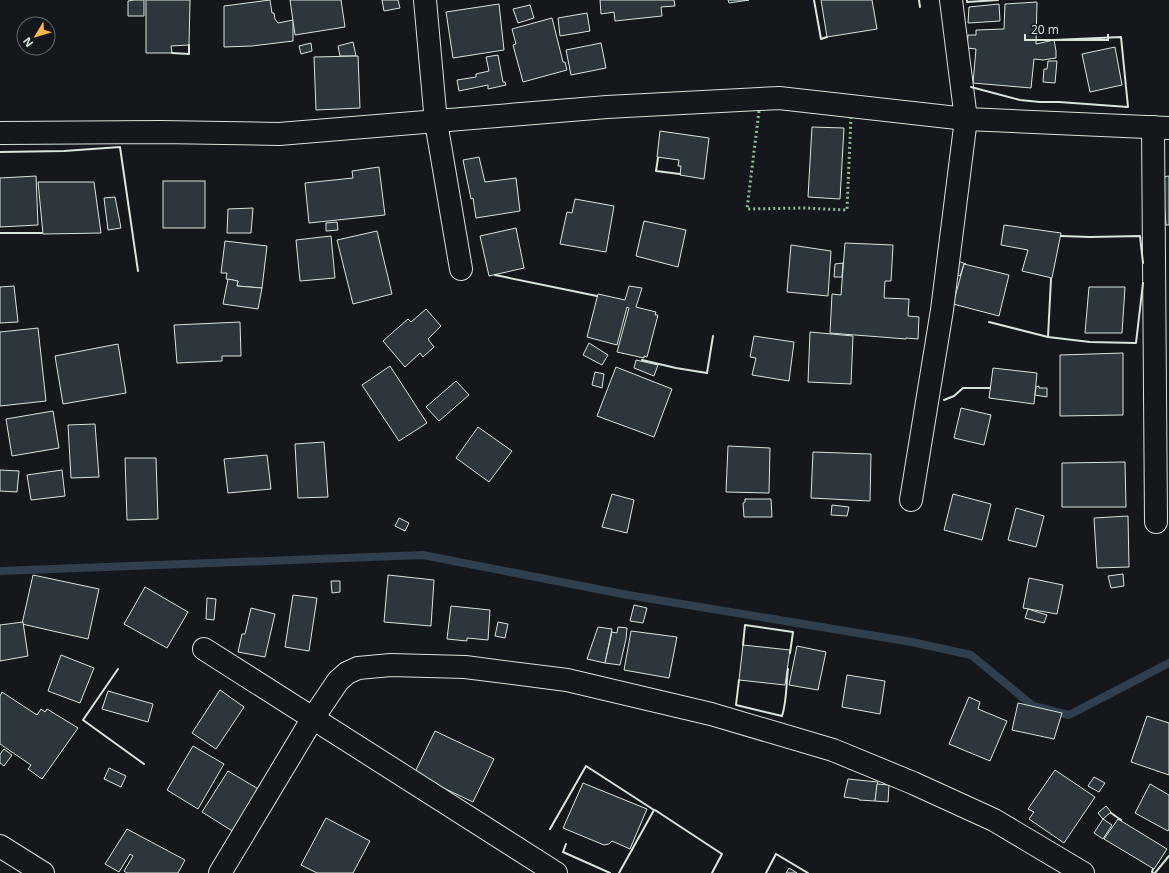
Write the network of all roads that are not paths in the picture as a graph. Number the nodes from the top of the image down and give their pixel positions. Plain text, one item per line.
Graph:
1 (425, 0) edge
2 (951, 0) edge
3 (966, 119) junction
4 (436, 122) junction
5 (1161, 128) edge
6 (0, 132) edge
7 (461, 269) dead end
8 (911, 500) dead end
9 (1156, 522) dead end
10 (204, 649) dead end
11 (313, 718) junction
12 (0, 846) edge
13 (43, 873) edge
14 (220, 873) edge
15 (556, 873) edge
16 (1083, 873) edge

1 - 4 street
2 - 3 street
3 - 4 street
3 - 5 street
3 - 8 street
4 - 6 street
4 - 7 street
5 - 9 street
10 - 11 street
11 - 14 street
11 - 15 street
11 - 16 street
12 - 13 street

